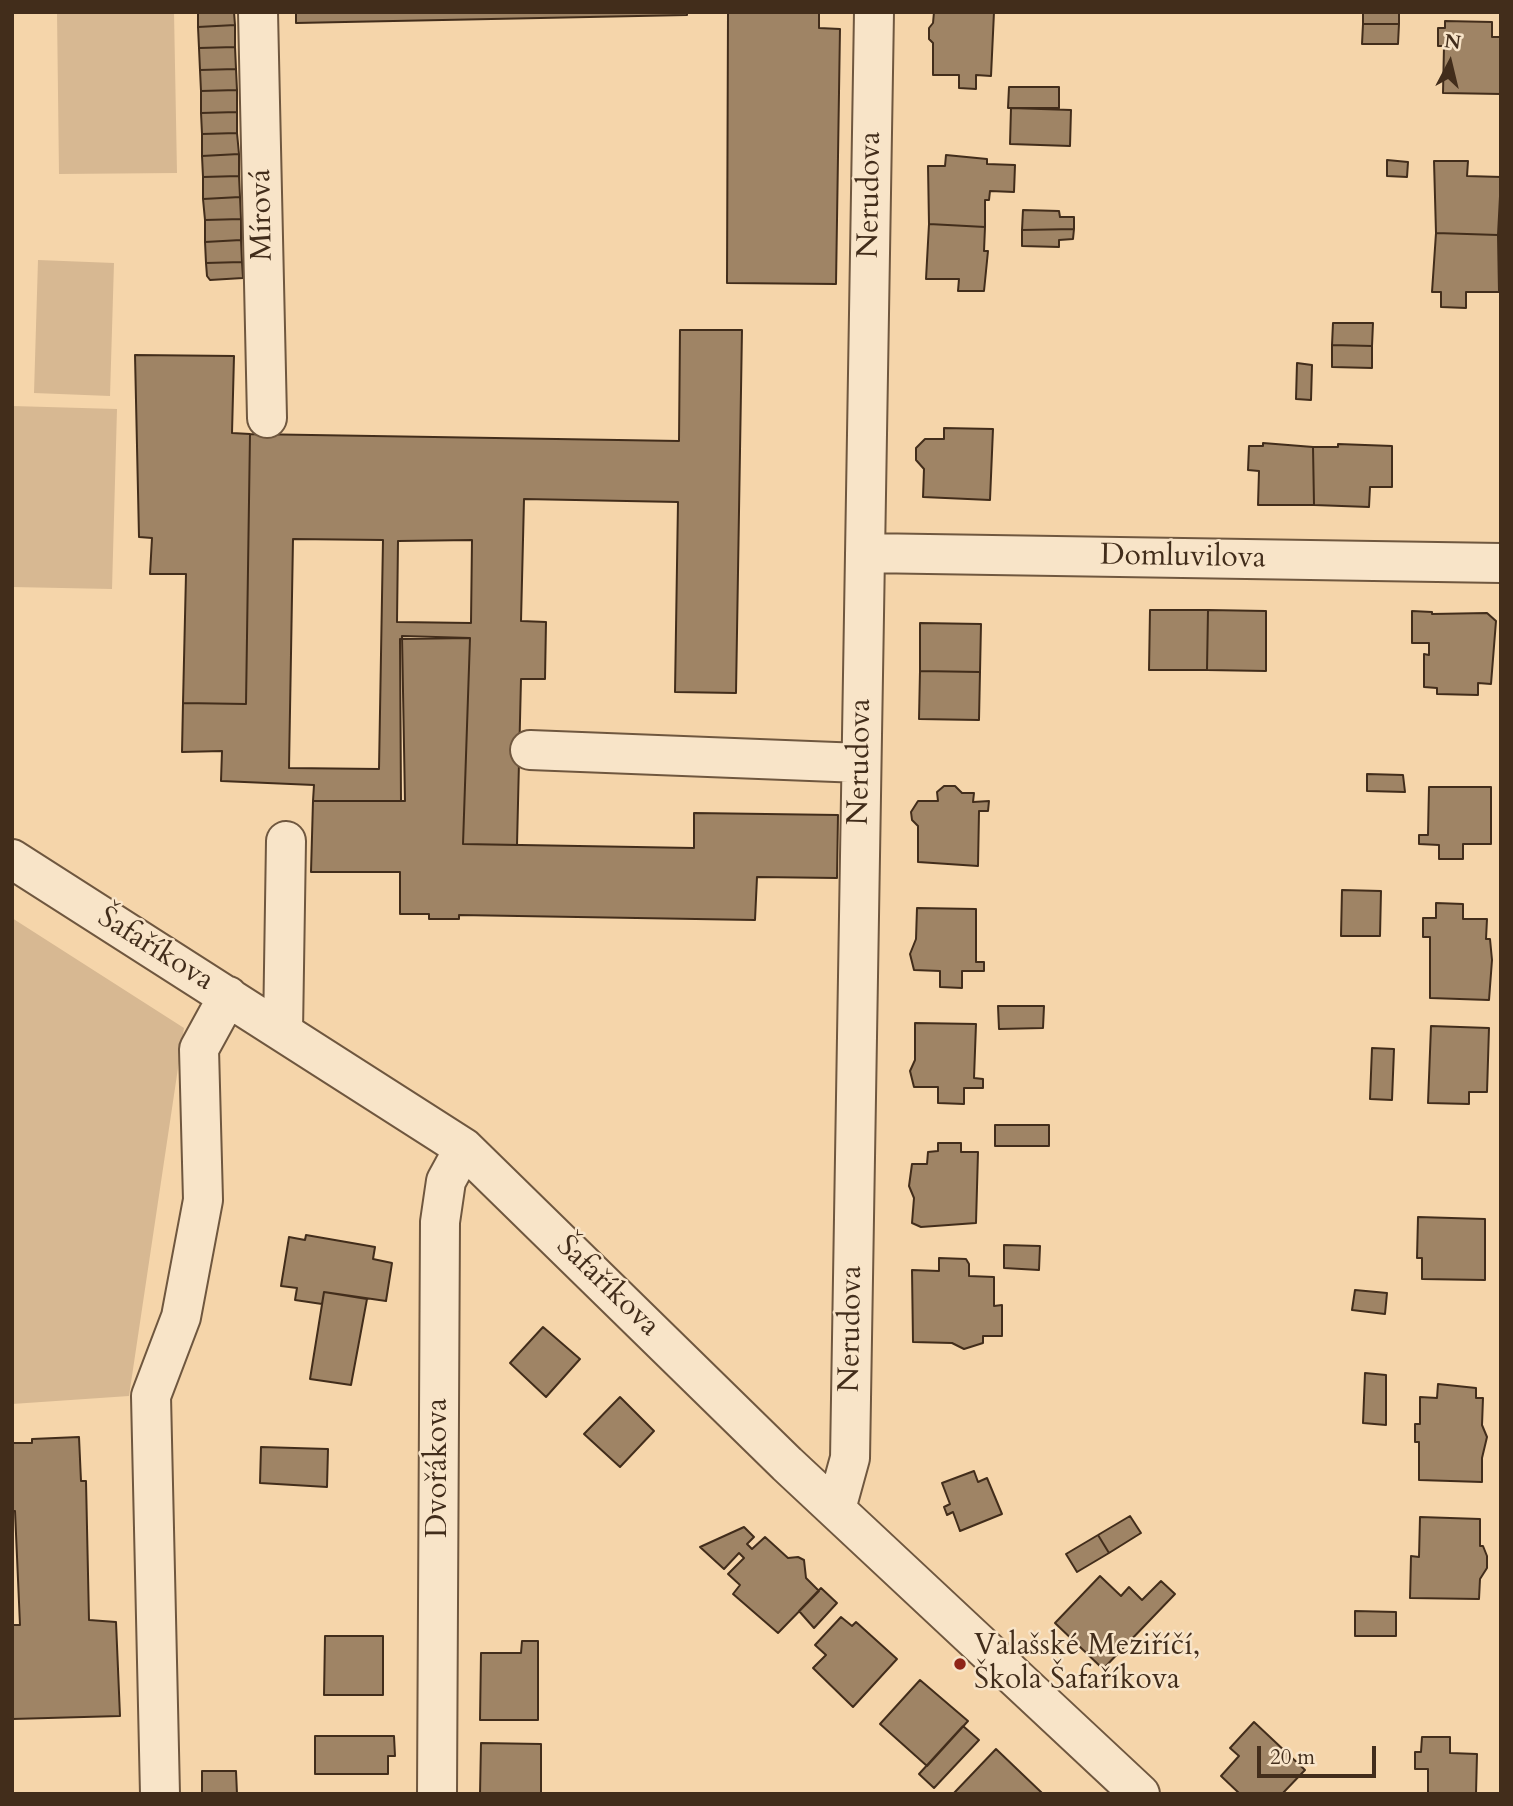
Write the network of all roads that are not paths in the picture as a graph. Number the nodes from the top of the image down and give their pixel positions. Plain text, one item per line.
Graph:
1 (258, 12) edge
2 (874, 12) edge
3 (267, 418) dead end
4 (865, 553) junction
5 (1501, 563) edge
6 (530, 750) dead end
7 (861, 763) junction
8 (286, 841) dead end
9 (12, 859) edge
10 (228, 996) junction
11 (283, 1031) junction
12 (464, 1148) junction
13 (836, 1509) junction
14 (160, 1794) edge
15 (438, 1794) edge
16 (1140, 1794) edge

1 - 3 street, Mírová
2 - 4 street, Nerudova
4 - 5 street, Domluvilova
4 - 7 street, Nerudova
6 - 7 street
7 - 13 street, Nerudova
8 - 11 street
9 - 10 street, Šafaříkova
10 - 11 street, Šafaříkova
10 - 14 street
11 - 12 street, Šafaříkova
12 - 13 street, Šafaříkova
12 - 15 street, Dvořákova
13 - 16 street, Šafaříkova

